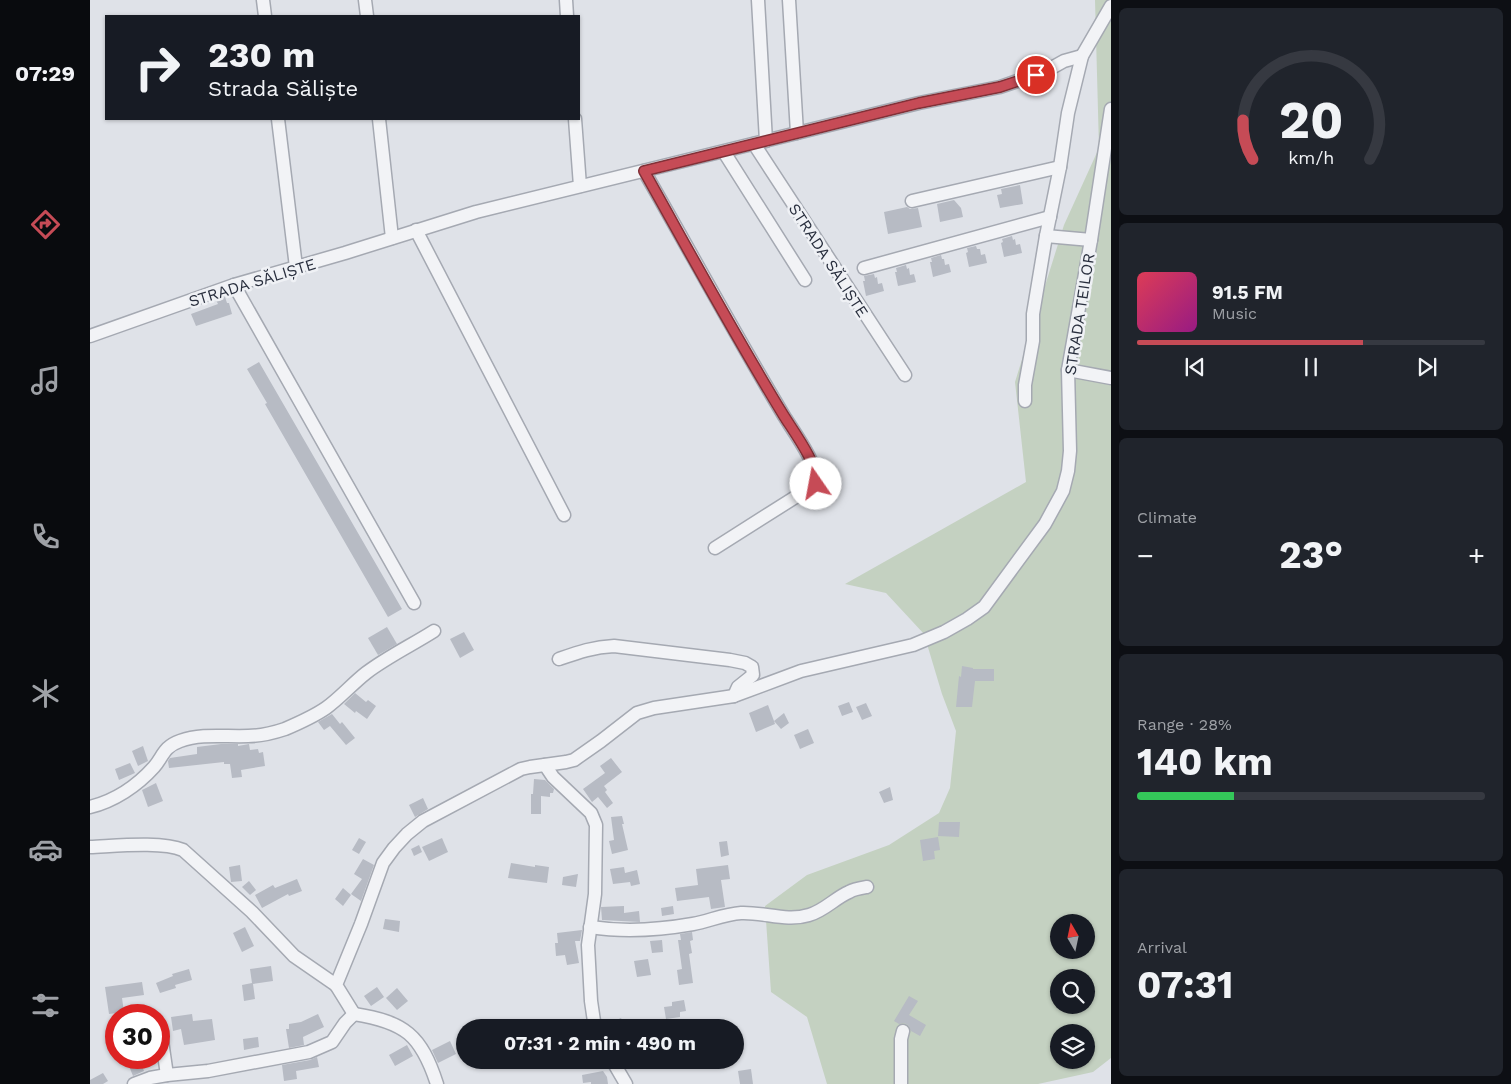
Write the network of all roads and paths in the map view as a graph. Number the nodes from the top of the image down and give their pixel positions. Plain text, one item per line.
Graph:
1 (263, 0) edge
2 (365, 0) edge
3 (566, 0) edge
4 (758, 0) edge
5 (789, 0) edge
6 (1111, 6) edge
7 (265, 15) edge
8 (367, 15) edge
9 (567, 15) edge
10 (1082, 56) junction
11 (1111, 109) edge
12 (278, 120) edge
13 (379, 120) edge
14 (575, 120) edge
15 (797, 133) junction
16 (760, 142) junction
17 (724, 152) junction
18 (1060, 167) junction
19 (644, 171) junction
20 (580, 186) junction
21 (912, 200) dead end
22 (1050, 217) junction
23 (416, 230) junction
24 (1046, 236) junction
25 (392, 238) junction
26 (1091, 240) junction
27 (296, 267) junction
28 (864, 268) dead end
29 (805, 280) dead end
30 (234, 285) junction
31 (90, 336) edge
32 (1068, 370) junction
33 (905, 375) dead end
34 (1111, 378) edge
35 (1025, 401) dead end
36 (564, 515) dead end
37 (715, 548) dead end
38 (414, 603) dead end
39 (434, 631) dead end
40 (559, 659) dead end
41 (734, 696) junction
42 (545, 765) junction
43 (90, 807) edge
44 (90, 846) edge
45 (867, 887) dead end
46 (590, 927) junction
47 (336, 984) junction
48 (354, 1014) junction
49 (594, 1019) edge
50 (904, 1031) dead end
51 (166, 1069) edge
52 (617, 1069) edge
53 (167, 1075) junction
54 (134, 1084) edge
55 (437, 1084) edge
56 (626, 1084) edge
57 (901, 1084) edge

1 - 7 street
2 - 8 street
3 - 9 street
4 - 16 street, STRADA SĂLIȘTE
5 - 15 street
6 - 10 street
10 - 15 street, STRADA SĂLIȘTE
10 - 18 street
11 - 26 street, STRADA TEILOR
12 - 27 street
13 - 25 street
14 - 20 street
15 - 16 street, STRADA SĂLIȘTE
16 - 17 street, STRADA SĂLIȘTE
16 - 33 street, STRADA SĂLIȘTE
17 - 19 street, STRADA SĂLIȘTE
17 - 29 street
18 - 21 street
18 - 22 street
19 - 20 street, STRADA SĂLIȘTE
19 - 37 street
20 - 23 street, STRADA SĂLIȘTE
22 - 24 street
22 - 28 street, STRADA SĂLIȘTE
23 - 25 street, STRADA SĂLIȘTE
23 - 36 street
24 - 26 street
24 - 35 street
25 - 27 street, STRADA SĂLIȘTE
26 - 32 street, STRADA TEILOR
27 - 30 street, STRADA SĂLIȘTE
30 - 31 street, STRADA SĂLIȘTE
30 - 38 street
32 - 34 street
32 - 41 street, STRADA TEILOR
39 - 43 street
40 - 41 street
41 - 42 street, STRADA TEILOR
42 - 46 street
42 - 47 street, STRADA TEILOR
44 - 47 street
45 - 46 street
46 - 49 street
47 - 48 street
48 - 53 street
48 - 55 street
50 - 57 street
51 - 53 street
52 - 56 street
53 - 54 street

